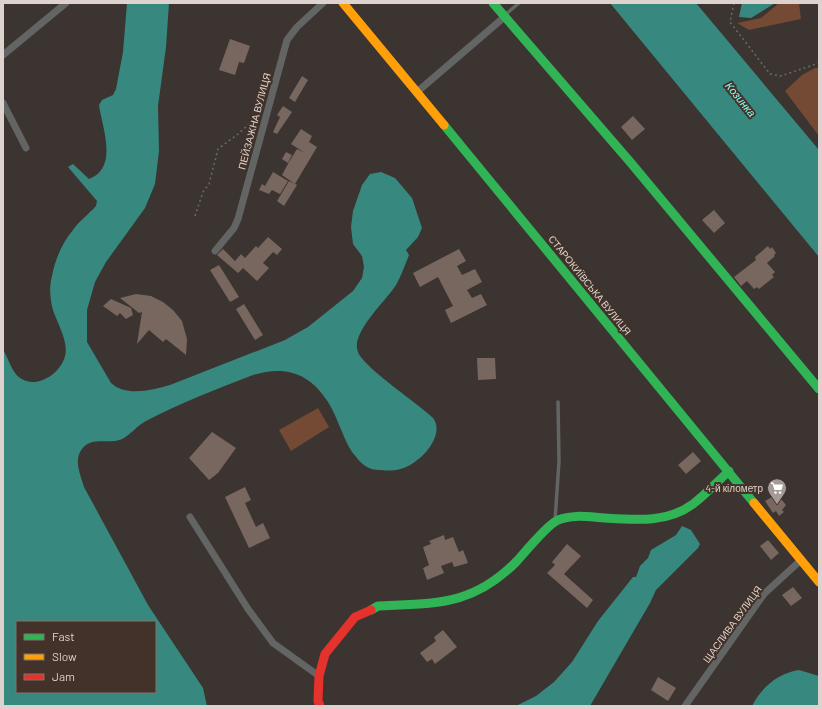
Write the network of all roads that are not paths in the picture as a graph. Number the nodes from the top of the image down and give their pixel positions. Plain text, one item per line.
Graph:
1 (66, 3) edge
2 (323, 3) edge
3 (343, 3) edge
4 (493, 3) edge
5 (519, 3) edge
6 (503, 18) junction
7 (3, 55) edge
8 (417, 92) junction
9 (3, 103) edge
10 (26, 148) dead end
11 (215, 251) dead end
12 (819, 389) edge
13 (558, 402) dead end
14 (729, 471) junction
15 (190, 517) dead end
16 (555, 522) junction
17 (801, 560) junction
18 (819, 582) edge
19 (319, 676) junction
20 (320, 706) edge
21 (685, 706) edge

1 - 7 street
2 - 11 street, ПЕЙЗАЖНА ВУЛИЦЯ
3 - 8 street, СТАРОКИЇВСЬКА ВУЛИЦЯ
4 - 6 street
5 - 6 lane
6 - 8 street
6 - 12 street
8 - 14 street, СТАРОКИЇВСЬКА ВУЛИЦЯ
9 - 10 street
13 - 16 lane
14 - 16 street
14 - 17 street, СТАРОКИЇВСЬКА ВУЛИЦЯ
15 - 19 street
16 - 19 street
17 - 18 street, СТАРОКИЇВСЬКА ВУЛИЦЯ
17 - 21 street, ЩАСЛИВА ВУЛИЦЯ
19 - 20 street

